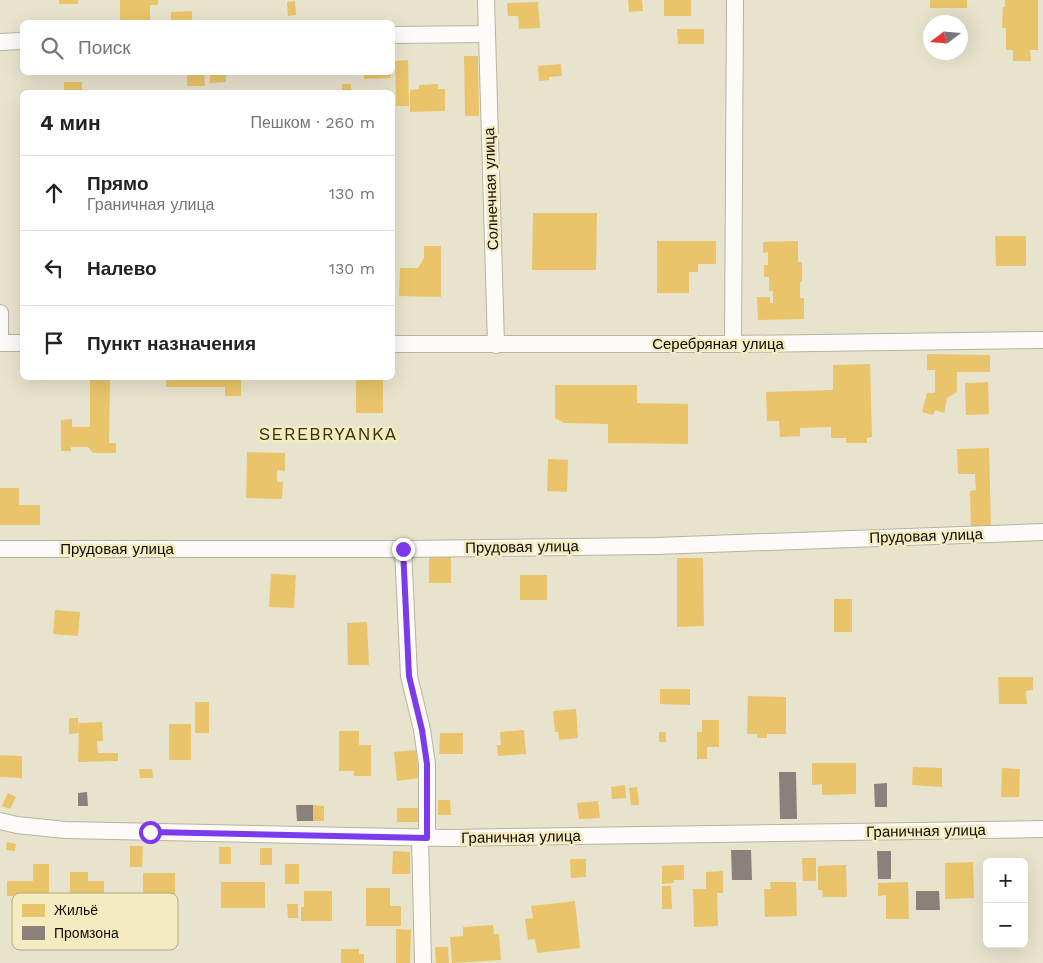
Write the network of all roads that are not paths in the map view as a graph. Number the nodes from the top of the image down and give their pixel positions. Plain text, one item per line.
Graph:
1 (486, 0) edge
2 (735, 0) edge
3 (487, 34) junction
4 (395, 35) edge
5 (20, 41) edge
6 (0, 42) edge
7 (0, 313) edge
8 (1043, 340) edge
9 (0, 343) edge
10 (20, 344) edge
11 (395, 344) edge
12 (733, 344) junction
13 (496, 345) junction
14 (1043, 532) edge
15 (0, 549) edge
16 (403, 549) junction
17 (0, 820) edge
18 (1043, 829) edge
19 (424, 837) junction
20 (423, 963) edge

1 - 3 street, Солнечная улица
2 - 12 street
3 - 4 street
3 - 13 street, Солнечная улица
5 - 6 street
7 - 9 street
8 - 12 street, Серебряная улица
9 - 10 street
11 - 13 street, Серебряная улица
12 - 13 street, Серебряная улица
14 - 16 street, Прудовая улица
15 - 16 street, Прудовая улица
16 - 19 street
17 - 19 street, Граничная улица
18 - 19 street, Граничная улица
19 - 20 street

